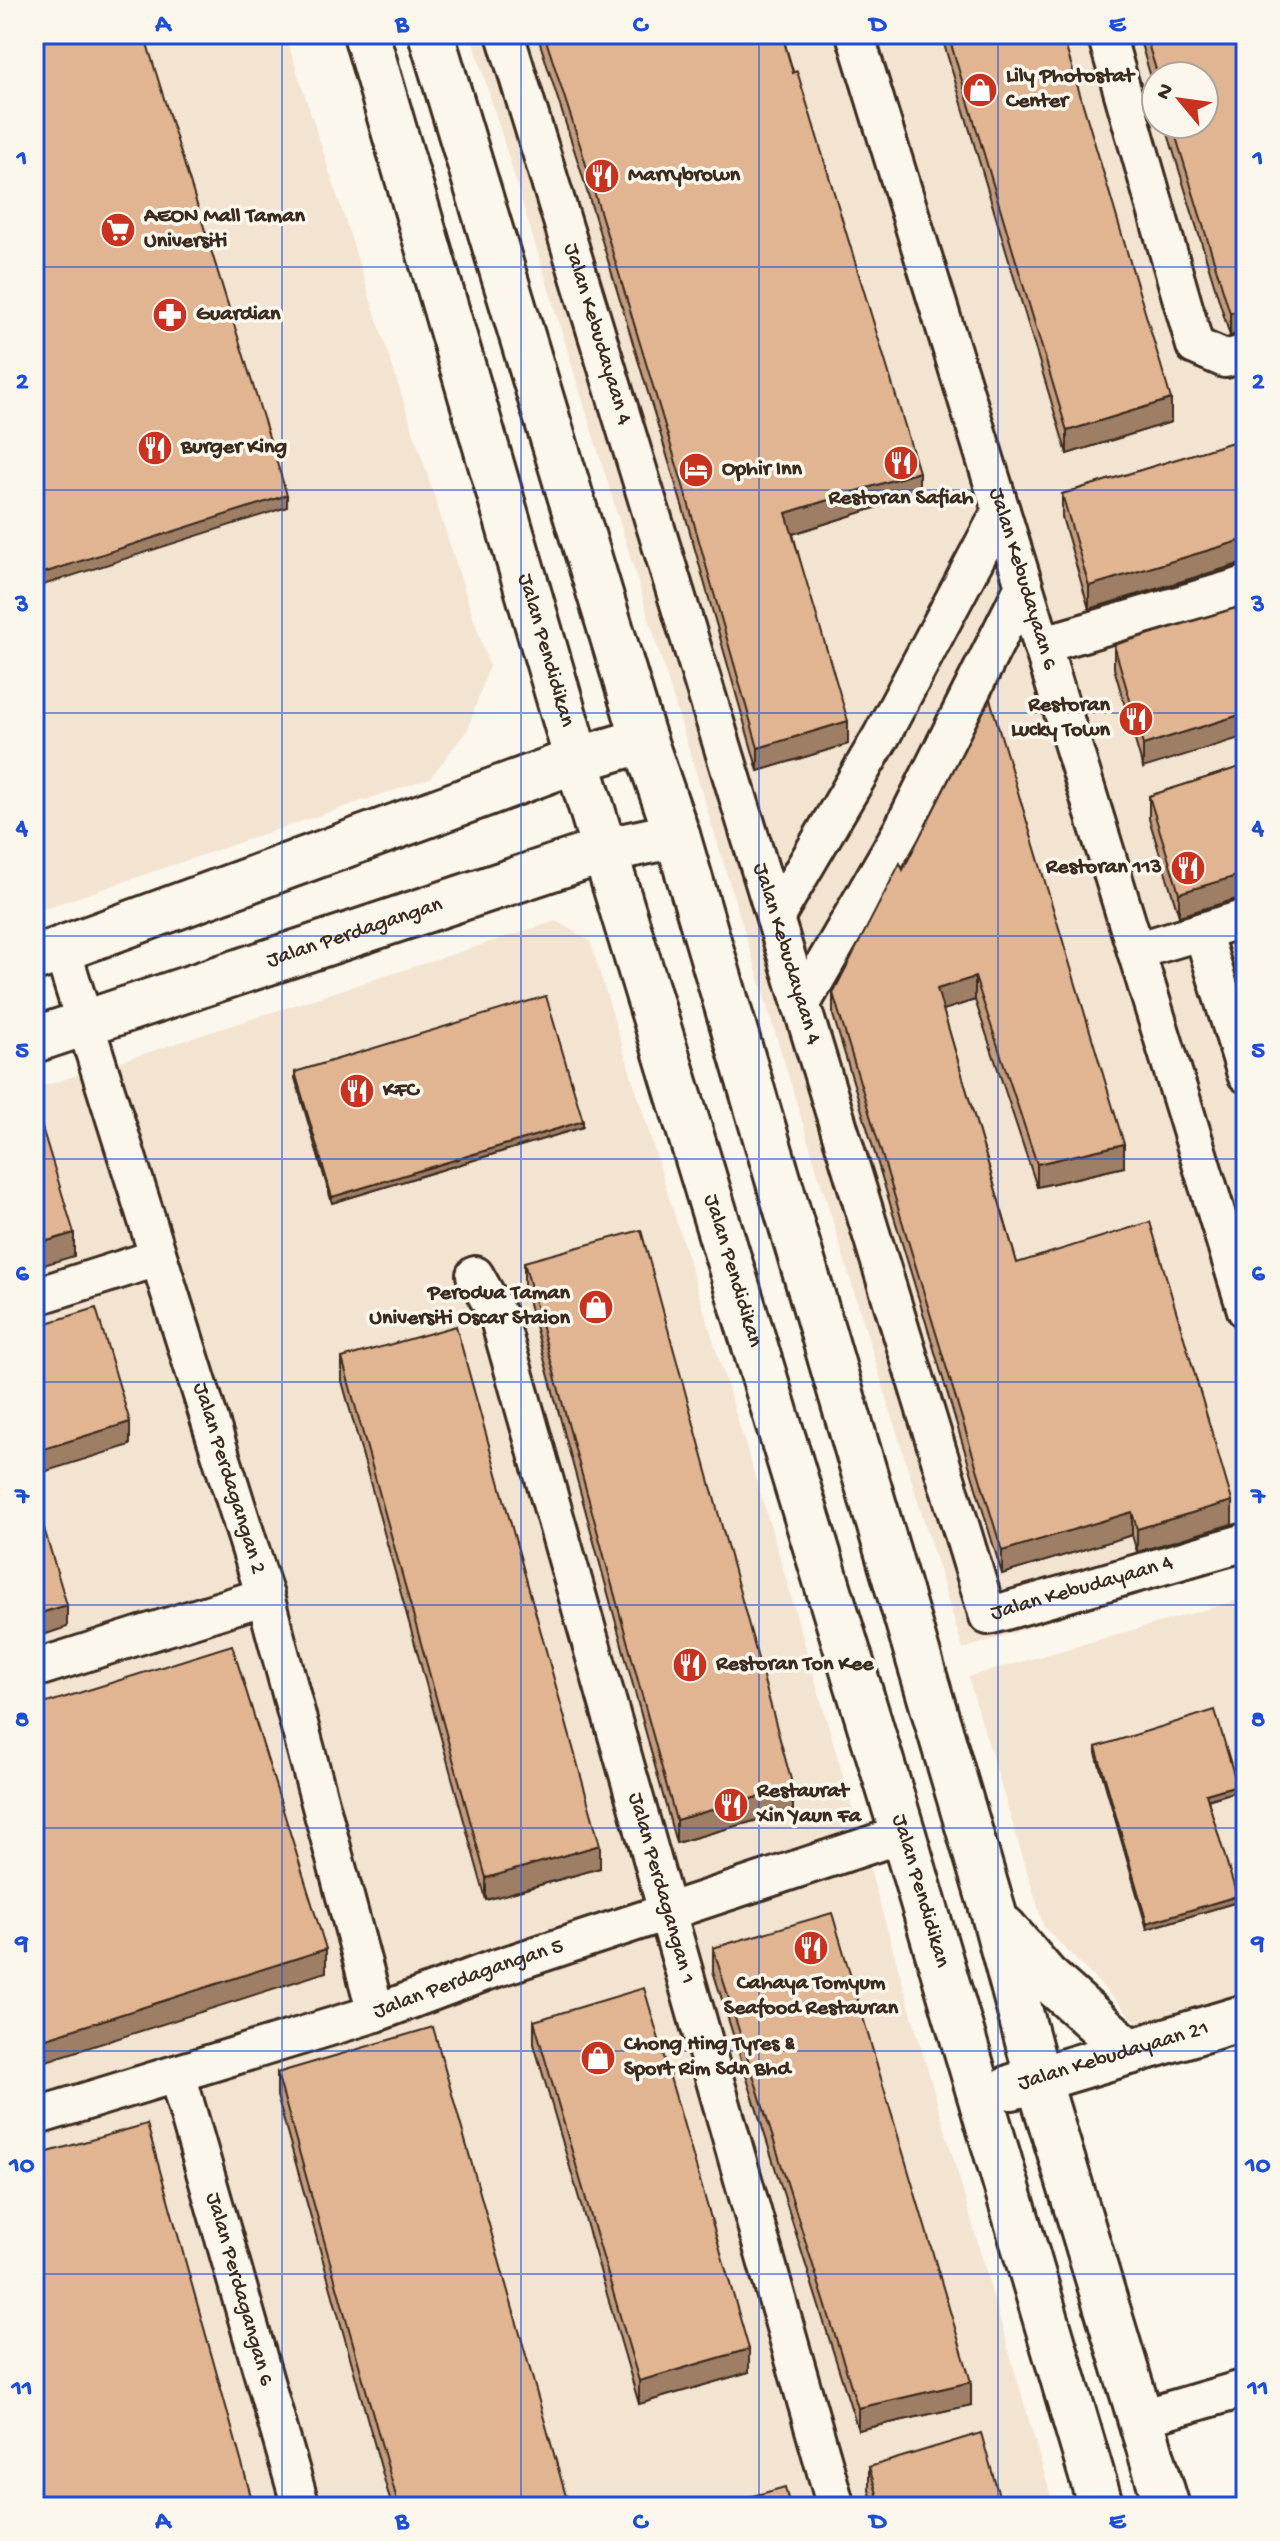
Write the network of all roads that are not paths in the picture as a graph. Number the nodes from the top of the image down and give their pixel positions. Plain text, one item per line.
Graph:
1 (366, 34) edge
2 (431, 34) edge
3 (505, 34) edge
4 (855, 34) edge
5 (1106, 34) edge
6 (499, 263) junction
7 (1246, 353) edge
8 (1001, 511) junction
9 (1246, 585) edge
10 (1024, 586) junction
11 (1042, 645) junction
12 (554, 678) junction
13 (644, 740) junction
14 (577, 760) junction
15 (501, 790) junction
16 (677, 835) junction
17 (606, 850) junction
18 (499, 886) junction
19 (775, 918) junction
20 (1246, 918) edge
21 (1202, 931) junction
22 (1136, 951) junction
23 (48, 954) edge
24 (645, 979) junction
25 (801, 1005) junction
26 (87, 1024) junction
27 (34, 1040) edge
28 (1246, 1074) edge
29 (794, 1234) junction
30 (157, 1258) junction
31 (475, 1275) dead end
32 (34, 1297) edge
33 (1246, 1310) edge
34 (1246, 1542) edge
35 (265, 1596) junction
36 (34, 1669) edge
37 (903, 1834) junction
38 (668, 1914) junction
39 (995, 1918) junction
40 (376, 2013) junction
41 (1246, 2017) edge
42 (1130, 2052) junction
43 (177, 2074) junction
44 (1038, 2079) junction
45 (979, 2097) junction
46 (34, 2117) edge
47 (1246, 2388) edge
48 (1142, 2418) junction
49 (301, 2507) edge
50 (836, 2507) edge
51 (1101, 2507) edge
52 (1167, 2507) edge

1 - 12 main road, Jalan Pendidikan
2 - 6 main road
3 - 19 street, Jalan Kebudayaan 4
4 - 8 street, Jalan Kebudayaan 6
5 - 7 street
6 - 13 main road
6 - 29 main road
8 - 10 street, Jalan Kebudayaan 6
8 - 19 street
9 - 11 street
10 - 11 street, Jalan Kebudayaan 6
10 - 25 street
11 - 22 street, Jalan Kebudayaan 6
12 - 14 main road, Jalan Pendidikan
12 - 15 main road
13 - 14 main road
13 - 16 main road
14 - 15 main road
14 - 17 main road, Jalan Pendidikan
15 - 23 main road
16 - 17 main road, Jalan Perdagangan
16 - 29 main road
17 - 18 main road, Jalan Perdagangan
17 - 24 main road, Jalan Pendidikan
18 - 24 main road
18 - 26 main road, Jalan Perdagangan
19 - 25 street, Jalan Kebudayaan 4
20 - 21 street
21 - 22 street
21 - 28 street
22 - 33 street, Jalan Kebudayaan 6
23 - 26 street, Jalan Perdagangan 2
24 - 37 main road, Jalan Pendidikan
25 - 34 street, Jalan Kebudayaan 4
26 - 27 main road, Jalan Perdagangan
26 - 30 street, Jalan Perdagangan 2
29 - 39 main road
30 - 32 street
30 - 35 street, Jalan Perdagangan 2
31 - 38 street, Jalan Perdagangan 1
35 - 36 street
35 - 40 street, Jalan Perdagangan 2
37 - 38 street, Jalan Perdagangan 5
37 - 45 main road, Jalan Pendidikan
38 - 40 street, Jalan Perdagangan 5
38 - 50 street, Jalan Perdagangan 1
39 - 42 main road
39 - 44 main road
40 - 43 street, Jalan Perdagangan 5
41 - 42 main road, Jalan Kebudayaan 21
42 - 44 main road, Jalan Kebudayaan 21
43 - 46 street, Jalan Perdagangan 5
43 - 49 street, Jalan Perdagangan 6
44 - 45 main road, Jalan Kebudayaan 21
44 - 48 main road
45 - 51 main road, Jalan Pendidikan
47 - 48 street
48 - 52 main road

